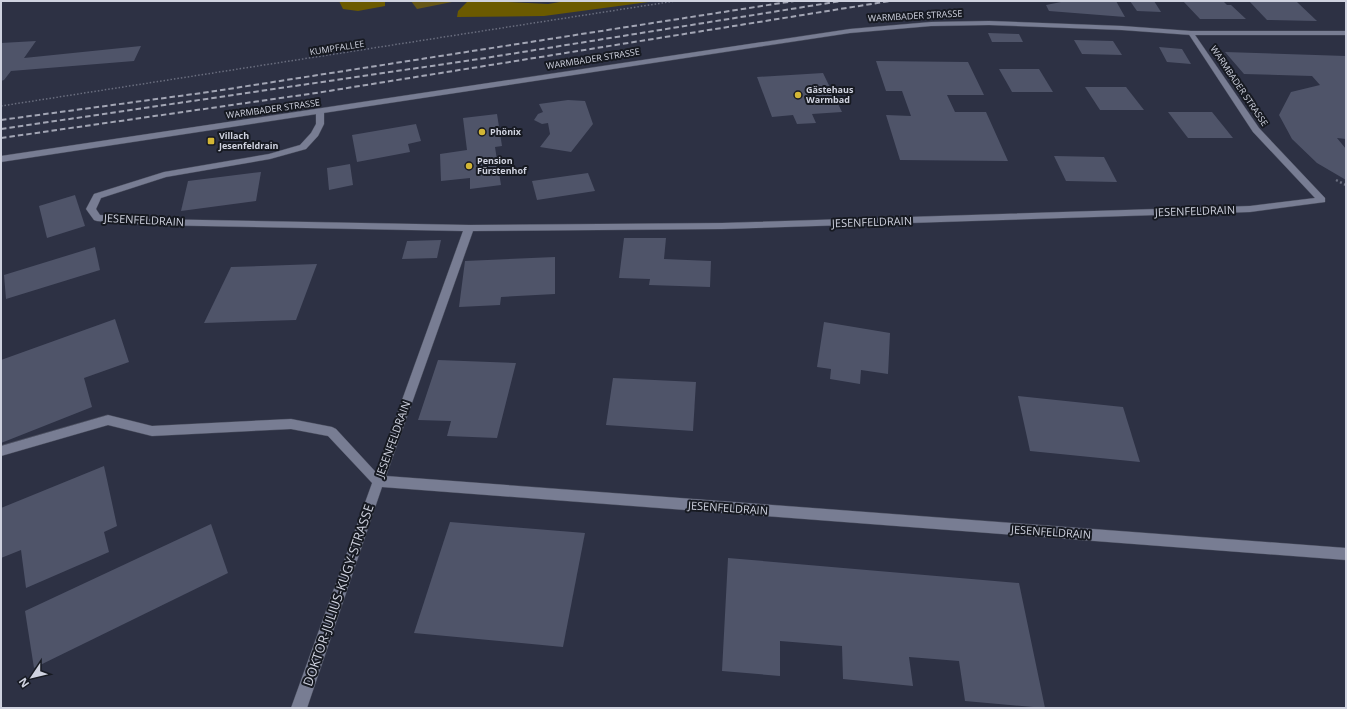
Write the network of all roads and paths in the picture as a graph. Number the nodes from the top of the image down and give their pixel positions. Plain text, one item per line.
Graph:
1 (675, 1) edge
2 (1191, 32) junction
3 (1346, 33) edge
4 (1, 106) edge
5 (320, 112) junction
6 (1, 159) edge
7 (1250, 210) joint
8 (469, 228) junction
9 (1, 451) edge
10 (378, 481) junction
11 (1346, 554) edge
12 (299, 708) edge

1 - 4 path, KUMPFALLEE
2 - 3 street, WARMBADER STRASSE
2 - 5 street, WARMBADER STRASSE
2 - 7 street, WARMBADER STRASSE
5 - 6 street, WARMBADER STRASSE
5 - 8 street, JESENFELDRAIN
7 - 8 street, JESENFELDRAIN
8 - 10 street, JESENFELDRAIN
9 - 10 street
10 - 11 street, JESENFELDRAIN
10 - 12 street, DOKTOR-JULIUS-KUGY-STRASSE

